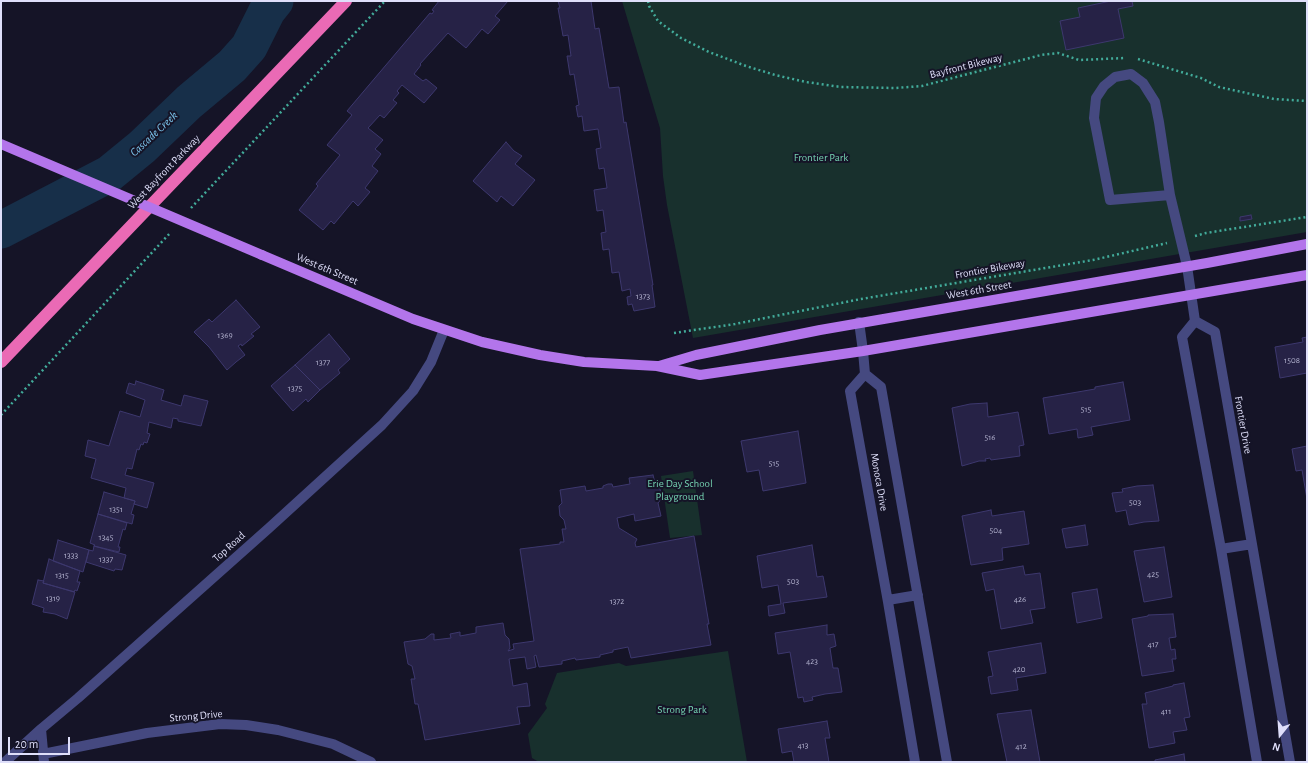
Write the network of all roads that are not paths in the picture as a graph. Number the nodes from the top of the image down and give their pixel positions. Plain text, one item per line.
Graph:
1 (346, 1) edge
2 (1, 144) edge
3 (1170, 195) junction
4 (1307, 244) edge
5 (1187, 266) junction
6 (1307, 275) edge
7 (1191, 294) junction
8 (1195, 321) junction
9 (859, 322) junction
10 (444, 330) junction
11 (864, 351) junction
12 (1, 362) edge
13 (657, 366) junction
14 (865, 374) junction
15 (1252, 544) junction
16 (1221, 549) junction
17 (918, 594) junction
18 (888, 600) junction
19 (40, 729) junction
20 (44, 758) edge
21 (5, 762) edge
22 (371, 762) edge
23 (915, 762) edge
24 (947, 762) edge
25 (1257, 762) edge
26 (1290, 762) edge

1 - 12 highway, West Bayfront Parkway
2 - 10 main road, West 6th Street, bridge
3 - 3 street
3 - 5 street
4 - 5 main road, West 6th Street
5 - 7 street
5 - 9 main road, West 6th Street
6 - 7 main road, West 6th Street
7 - 8 street
7 - 11 main road, West 6th Street
8 - 15 street, Frontier Drive
8 - 16 street
9 - 11 street
9 - 13 main road, West 6th Street
10 - 13 main road, West 6th Street
10 - 19 street, Top Road
11 - 13 main road, West 6th Street
11 - 14 street
14 - 17 street, Monoca Drive
14 - 18 street, Monoca Drive
15 - 16 street
15 - 26 street, Frontier Drive
16 - 25 street
17 - 18 street
17 - 24 street, Monoca Drive
18 - 23 street, Monoca Drive
19 - 20 street
19 - 21 street, Top Road
20 - 22 street, Strong Drive

